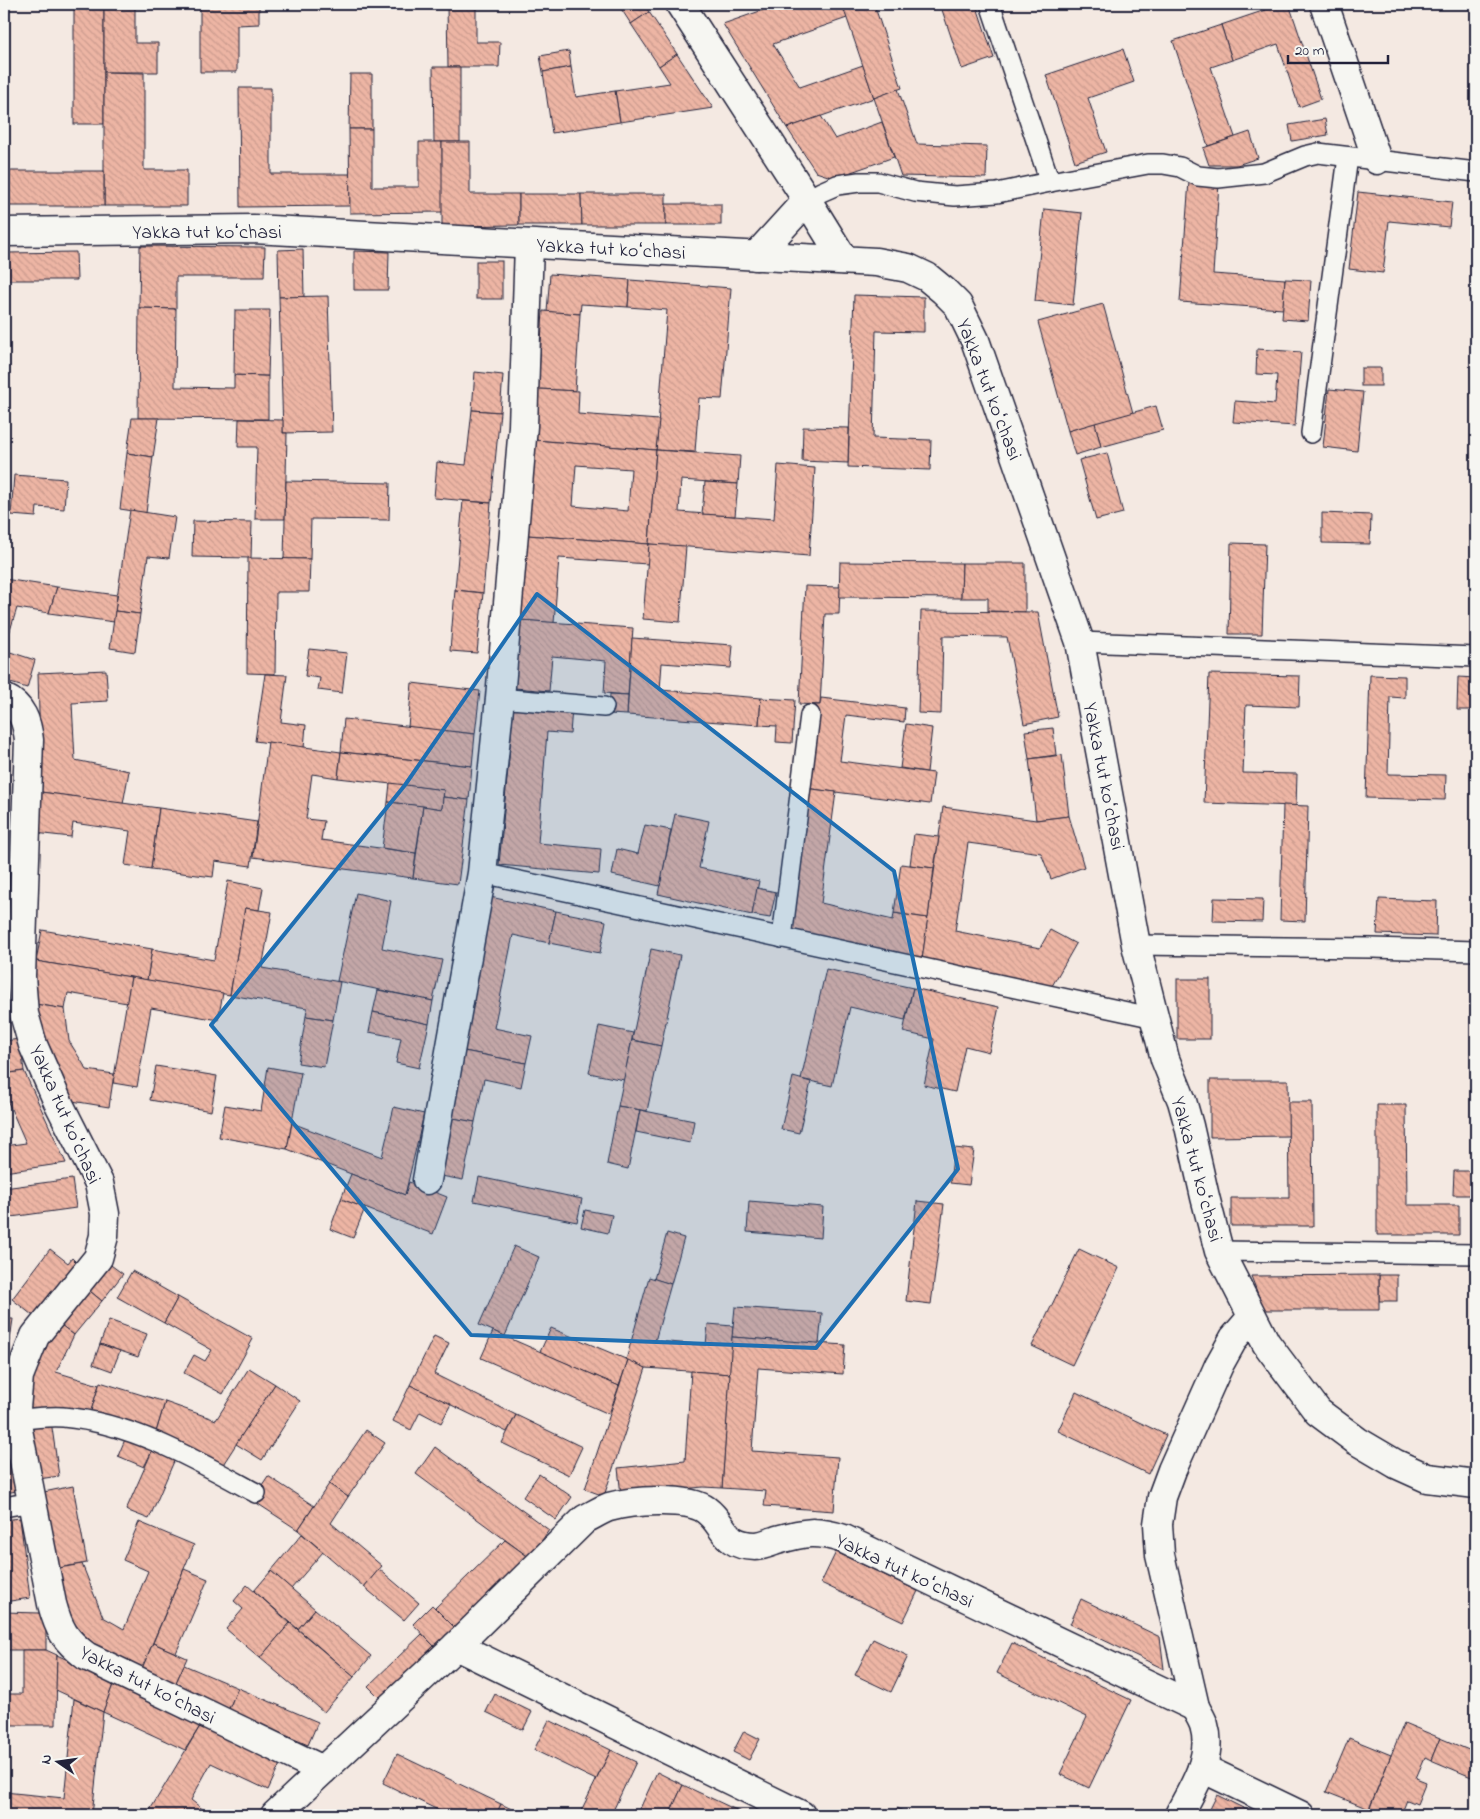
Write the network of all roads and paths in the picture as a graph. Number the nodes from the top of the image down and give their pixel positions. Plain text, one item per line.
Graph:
1 (680, 4) edge
2 (990, 4) edge
3 (1324, 4) edge
4 (1348, 157) junction
5 (1377, 160) junction
6 (1476, 172) edge
7 (1050, 182) junction
8 (807, 200) junction
9 (4, 232) edge
10 (529, 244) junction
11 (756, 256) junction
12 (844, 260) junction
13 (1311, 433) dead end
14 (1080, 642) junction
15 (1476, 657) edge
16 (4, 698) edge
17 (500, 698) junction
18 (604, 707) dead end
19 (810, 715) dead end
20 (482, 873) junction
21 (782, 938) junction
22 (1136, 945) junction
23 (1476, 951) edge
24 (1155, 1018) junction
25 (427, 1180) dead end
26 (1219, 1251) junction
27 (1476, 1254) edge
28 (1252, 1317) junction
29 (17, 1420) junction
30 (1476, 1484) edge
31 (256, 1493) dead end
32 (32, 1502) junction
33 (4, 1507) edge
34 (456, 1646) junction
35 (1195, 1707) junction
36 (1202, 1768) junction
37 (323, 1770) junction
38 (275, 1815) edge
39 (801, 1815) edge
40 (1179, 1815) edge
41 (1300, 1815) edge

1 - 8 street
2 - 7 lane
3 - 5 street
4 - 5 lane
4 - 7 lane
4 - 13 lane
5 - 6 lane
7 - 8 lane
8 - 11 street
8 - 12 street
9 - 10 street, Yakka tut koʻchasi
10 - 11 street, Yakka tut koʻchasi
10 - 17 street
11 - 12 street, Yakka tut koʻchasi
12 - 14 street, Yakka tut koʻchasi
14 - 15 lane
14 - 22 street, Yakka tut koʻchasi
16 - 29 street, Yakka tut koʻchasi
17 - 18 lane
17 - 20 street
19 - 21 lane
20 - 21 lane
20 - 25 street
21 - 24 lane
22 - 23 lane
22 - 24 street, Yakka tut koʻchasi
24 - 26 street, Yakka tut koʻchasi
26 - 27 lane
26 - 28 street, Yakka tut koʻchasi
28 - 30 street, Yakka tut koʻchasi
28 - 35 street
29 - 31 lane
29 - 32 street, Yakka tut koʻchasi
32 - 33 lane
32 - 37 street, Yakka tut koʻchasi
34 - 35 street, Yakka tut koʻchasi
34 - 37 street, Yakka tut koʻchasi
34 - 39 street
35 - 36 street
36 - 40 street
36 - 41 street
37 - 38 street, Yakka tut koʻchasi

